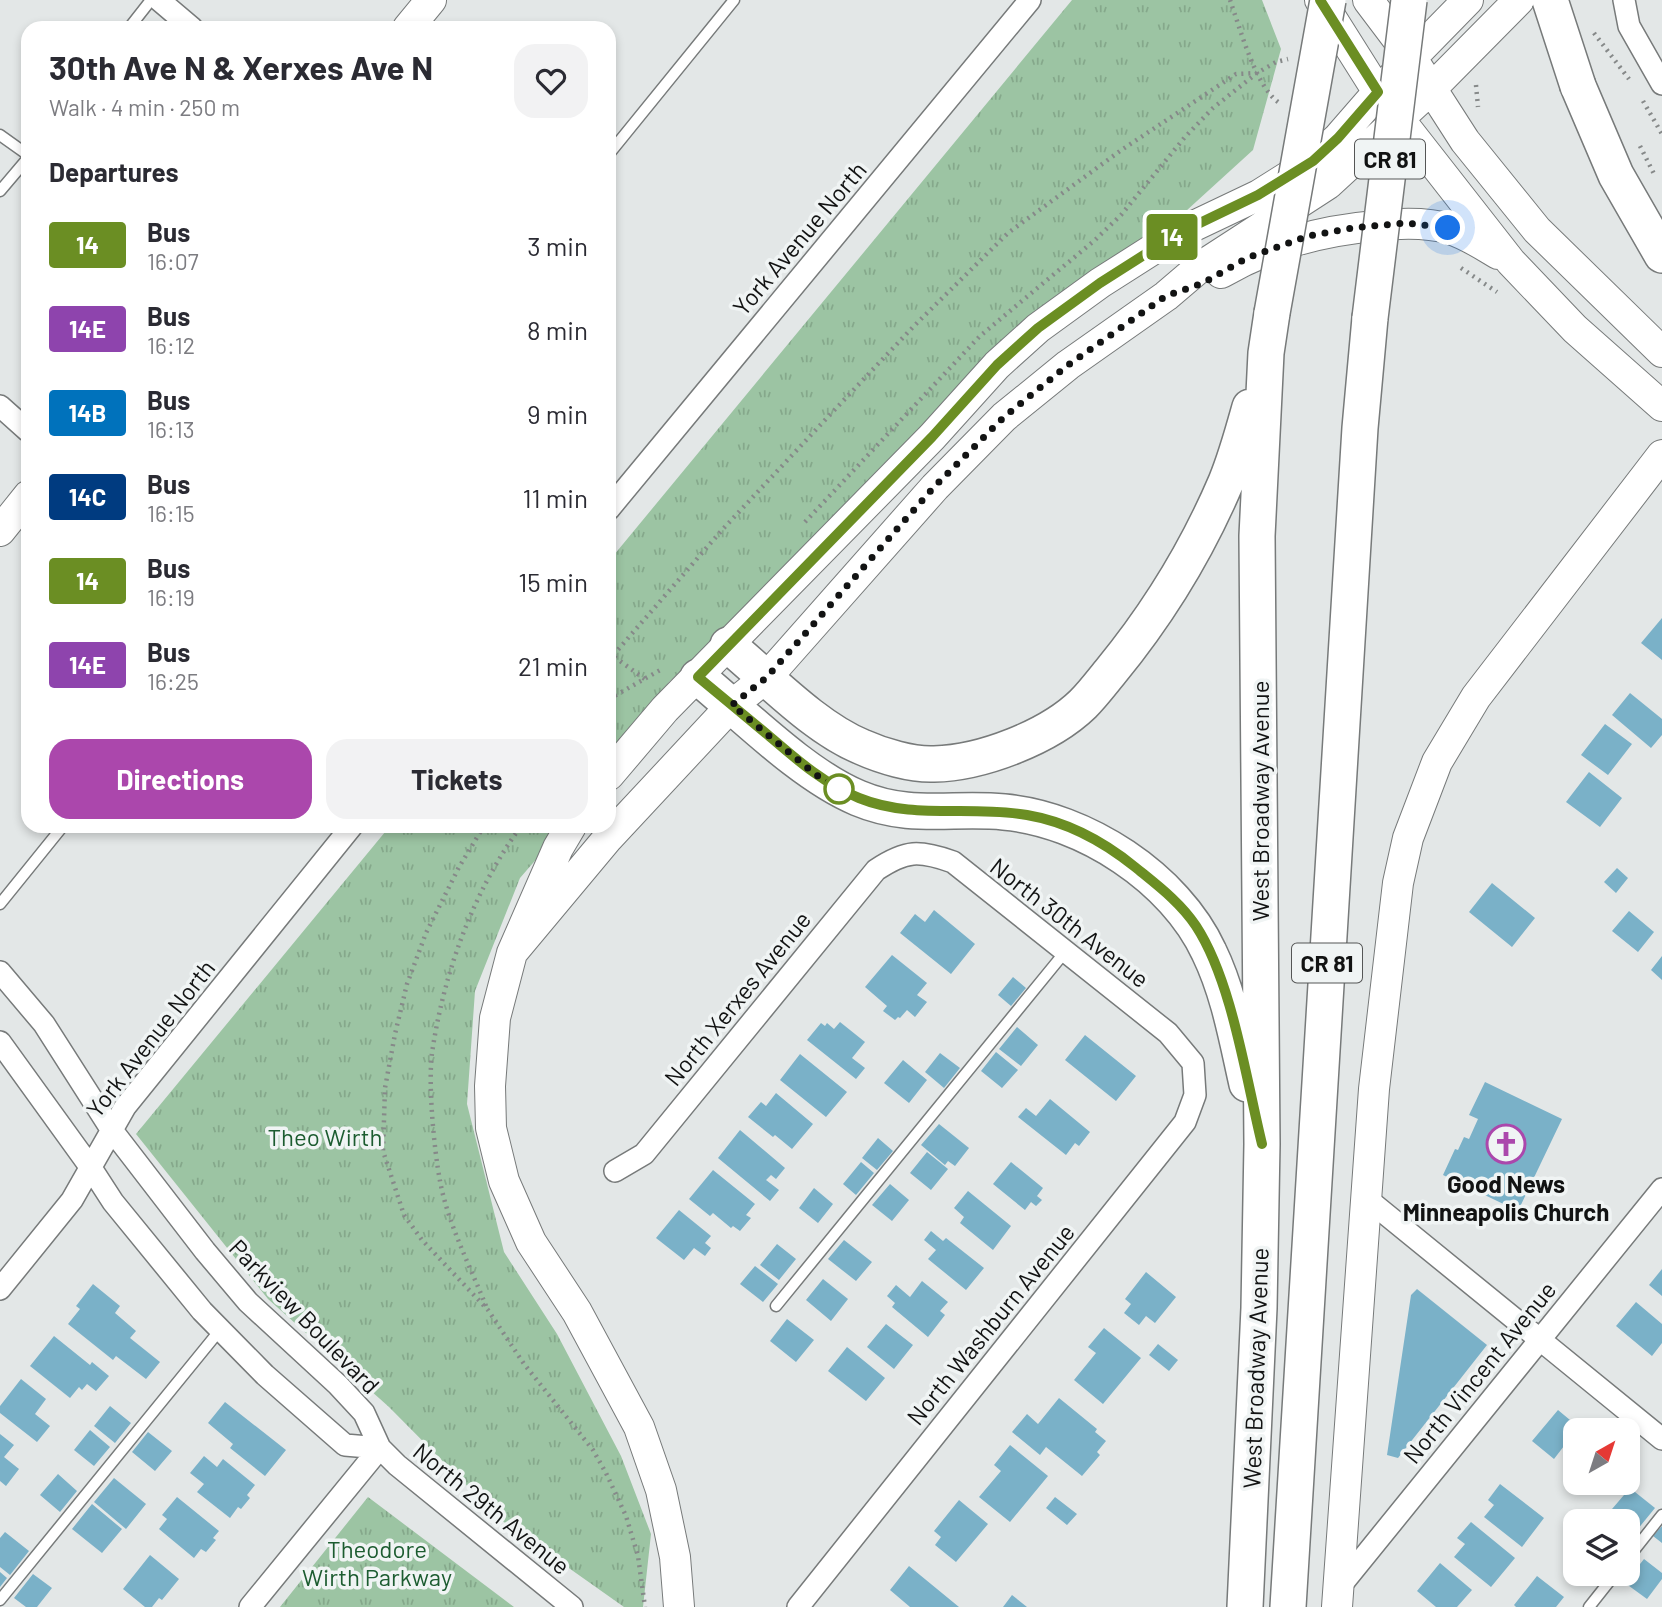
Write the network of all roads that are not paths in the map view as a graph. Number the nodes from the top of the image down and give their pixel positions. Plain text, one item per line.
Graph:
1 (151, 0) edge
2 (159, 0) edge
3 (431, 0) edge
4 (734, 0) edge
5 (1030, 0) edge
6 (1320, 0) edge
7 (1328, 0) edge
8 (1368, 0) edge
9 (1409, 0) edge
10 (1468, 0) edge
11 (1519, 0) edge
12 (1550, 0) edge
13 (1624, 0) edge
14 (135, 21) edge
15 (184, 21) edge
16 (414, 21) edge
17 (1411, 58) junction
18 (1662, 84) edge
19 (1430, 90) junction
20 (1378, 92) junction
21 (1398, 119) junction
22 (0, 135) edge
23 (616, 145) edge
24 (21, 151) edge
25 (21, 165) edge
26 (0, 191) edge
27 (1662, 255) edge
28 (1511, 262) junction
29 (1166, 296) junction
30 (1662, 352) edge
31 (1266, 353) junction
32 (0, 406) edge
33 (1662, 406) edge
34 (21, 425) edge
35 (1662, 455) edge
36 (616, 501) edge
37 (21, 505) edge
38 (0, 531) edge
39 (728, 645) junction
40 (698, 677) junction
41 (767, 677) junction
42 (732, 705) junction
43 (616, 767) edge
44 (616, 829) edge
45 (57, 833) edge
46 (346, 833) edge
47 (568, 833) edge
48 (613, 833) edge
49 (898, 855) joint
50 (0, 904) edge
51 (1065, 952) junction
52 (512, 953) junction
53 (0, 972) edge
54 (0, 1042) edge
55 (1193, 1063) joint
56 (111, 1129) junction
57 (1262, 1144) junction
58 (91, 1168) junction
59 (615, 1171) dead end
60 (1662, 1189) edge
61 (1366, 1198) junction
62 (0, 1289) edge
63 (776, 1306) dead end
64 (220, 1330) junction
65 (1540, 1339) junction
66 (1662, 1439) edge
67 (380, 1448) junction
68 (1662, 1515) edge
69 (1640, 1543) edge
70 (1606, 1586) edge
71 (1337, 1598) edge
72 (0, 1600) edge
73 (250, 1607) edge
74 (572, 1607) edge
75 (679, 1607) edge
76 (798, 1607) edge
77 (1245, 1607) edge
78 (1288, 1607) edge
79 (1589, 1607) edge

1 - 14 lane
2 - 15 street
3 - 16 street
4 - 23 lane
5 - 36 street, York Avenue North
6 - 20 street
7 - 31 main road, West Broadway Avenue / CR 81, bridge
8 - 17 street
9 - 78 main road, West Broadway Avenue / CR 81, bridge
10 - 17 street
11 - 19 street
12 - 27 main road, bridge
13 - 18 street
17 - 19 street
17 - 20 street
19 - 21 street
19 - 30 street
20 - 21 street
20 - 39 street
21 - 28 street
21 - 29 street
22 - 24 lane
25 - 26 lane
28 - 29 street
28 - 33 street
29 - 41 street
31 - 41 main road
31 - 57 main road, West Broadway Avenue / CR 81
32 - 34 street
35 - 61 street
37 - 38 street
39 - 40 street
39 - 41 main road
40 - 42 main road
40 - 43 street
41 - 42 street
42 - 44 street
42 - 57 main road
45 - 50 lane
46 - 56 street, York Avenue North
47 - 52 street
48 - 52 street
49 - 51 street, North 30th Avenue
49 - 59 street, North Xerxes Avenue
51 - 55 street, North 30th Avenue
51 - 63 lane
52 - 75 street
53 - 56 street, Parkview Boulevard
54 - 58 street
55 - 76 street, North Washburn Avenue
56 - 58 street, York Avenue North
56 - 67 street, Parkview Boulevard
57 - 77 main road, West Broadway Avenue / CR 81
58 - 62 street, York Avenue North
58 - 64 street
60 - 65 street, North Vincent Avenue
61 - 65 street
61 - 71 street
64 - 67 street
64 - 72 lane
65 - 66 street
65 - 71 street, North Vincent Avenue
67 - 73 street
67 - 74 street, North 29th Avenue
68 - 69 lane
70 - 79 lane

